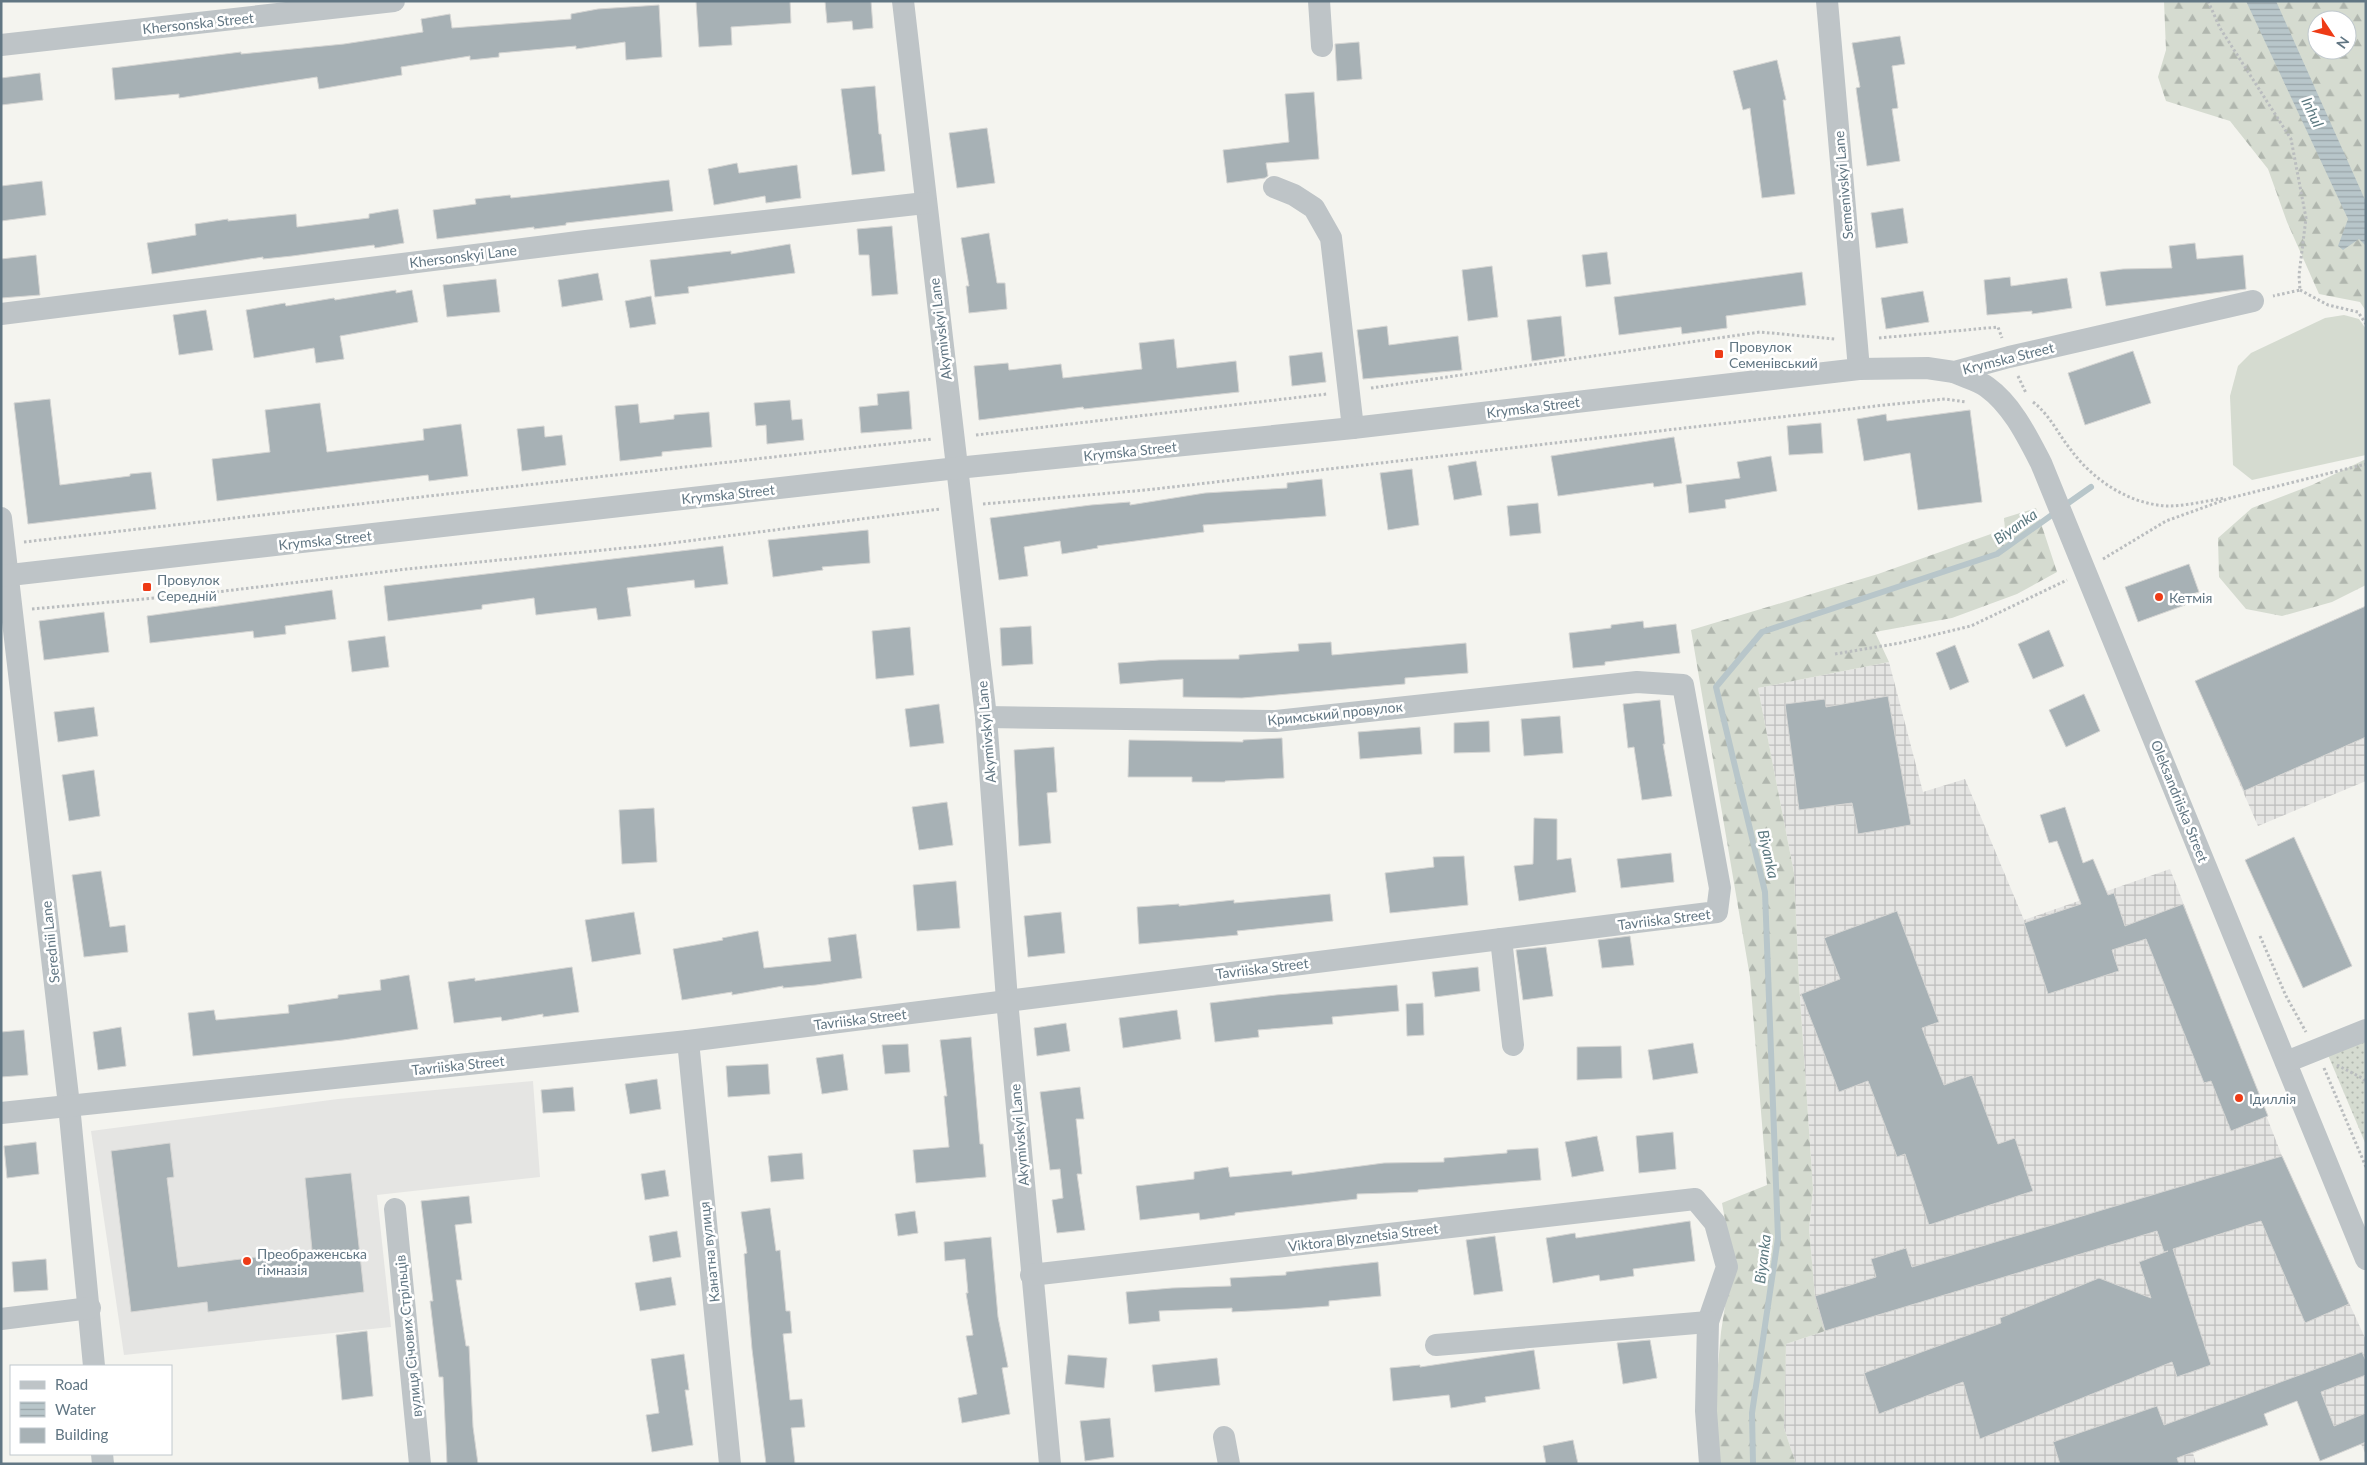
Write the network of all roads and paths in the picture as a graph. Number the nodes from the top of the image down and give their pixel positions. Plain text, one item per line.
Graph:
1 (394, 1) edge
2 (903, 1) edge
3 (1319, 1) edge
4 (1827, 1) edge
5 (2208, 1) edge
6 (1, 45) edge
7 (1322, 46) dead end
8 (1274, 187) dead end
9 (925, 203) junction
10 (2300, 290) junction
11 (2252, 301) joint
12 (1, 314) edge
13 (2366, 324) edge
14 (1857, 340) junction
15 (2009, 357) junction
16 (1859, 369) junction
17 (1954, 372) junction
18 (1349, 391) junction
19 (2020, 397) dead end
20 (2029, 399) junction
21 (1968, 402) dead end
22 (2033, 408) dead end
23 (1353, 428) junction
24 (953, 437) junction
25 (2366, 464) edge
26 (957, 468) junction
27 (2230, 498) junction
28 (961, 506) junction
29 (1, 518) edge
30 (5, 544) junction
31 (2086, 570) junction
32 (5, 576) edge
33 (13, 610) junction
34 (1835, 654) dead end
35 (986, 717) junction
36 (1717, 912) joint
37 (1501, 939) junction
38 (1006, 1000) junction
39 (2366, 1030) edge
40 (688, 1040) junction
41 (1513, 1045) dead end
42 (2316, 1050) junction
43 (2286, 1062) junction
44 (68, 1105) junction
45 (1, 1113) edge
46 (2366, 1167) edge
47 (395, 1209) dead end
48 (2366, 1259) edge
49 (1031, 1275) junction
50 (90, 1308) junction
51 (1, 1319) edge
52 (1708, 1322) junction
53 (1436, 1345) dead end
54 (94, 1365) edge
55 (1224, 1437) dead end
56 (420, 1464) edge
57 (730, 1464) edge
58 (1050, 1464) edge
59 (1229, 1464) edge
60 (1710, 1464) edge

1 - 6 street, Khersonska Street
2 - 9 street, Akymivskyi Lane
3 - 7 street
4 - 14 street, Semenivskyi Lane
5 - 10 path
8 - 18 street
9 - 12 street, Khersonskyi Lane
9 - 24 street, Akymivskyi Lane
10 - 11 path
10 - 13 path
11 - 15 street, Krymska Street
14 - 15 path
14 - 16 street, Semenivskyi Lane
14 - 18 path
15 - 17 street, Krymska Street
15 - 20 path
16 - 17 street, Krymska Street
16 - 23 street, Krymska Street
17 - 31 street, Oleksandriiska Street
18 - 23 street
18 - 24 path
19 - 20 path
20 - 22 path
20 - 27 path
21 - 28 path
23 - 26 street, Krymska Street
24 - 26 street, Akymivskyi Lane
24 - 30 path
25 - 27 path
26 - 28 street, Akymivskyi Lane
26 - 32 street, Krymska Street
27 - 31 path
28 - 33 path
28 - 35 street, Akymivskyi Lane
29 - 30 street, Serednii Lane
30 - 32 street, Serednii Lane
31 - 34 path
31 - 43 street, Oleksandriiska Street
32 - 33 street, Serednii Lane
33 - 44 street, Serednii Lane
35 - 36 street, Кримський провулок
35 - 38 street, Akymivskyi Lane
36 - 37 street, Tavriiska Street
37 - 38 street, Tavriiska Street
37 - 41 street
38 - 40 street, Tavriiska Street
38 - 49 street, Akymivskyi Lane
39 - 42 street
40 - 44 street, Tavriiska Street
40 - 57 street, Канатна вулиця
42 - 43 street
42 - 46 path
43 - 48 street, Oleksandriiska Street
44 - 45 street, Tavriiska Street
44 - 50 street, Serednii Lane
47 - 56 street, вулиця Січових Стрільців
49 - 52 street, Viktora Blyznetsia Street
49 - 58 street, Akymivskyi Lane
50 - 51 street
50 - 54 street, Serednii Lane
52 - 53 street
52 - 60 street
55 - 59 street

